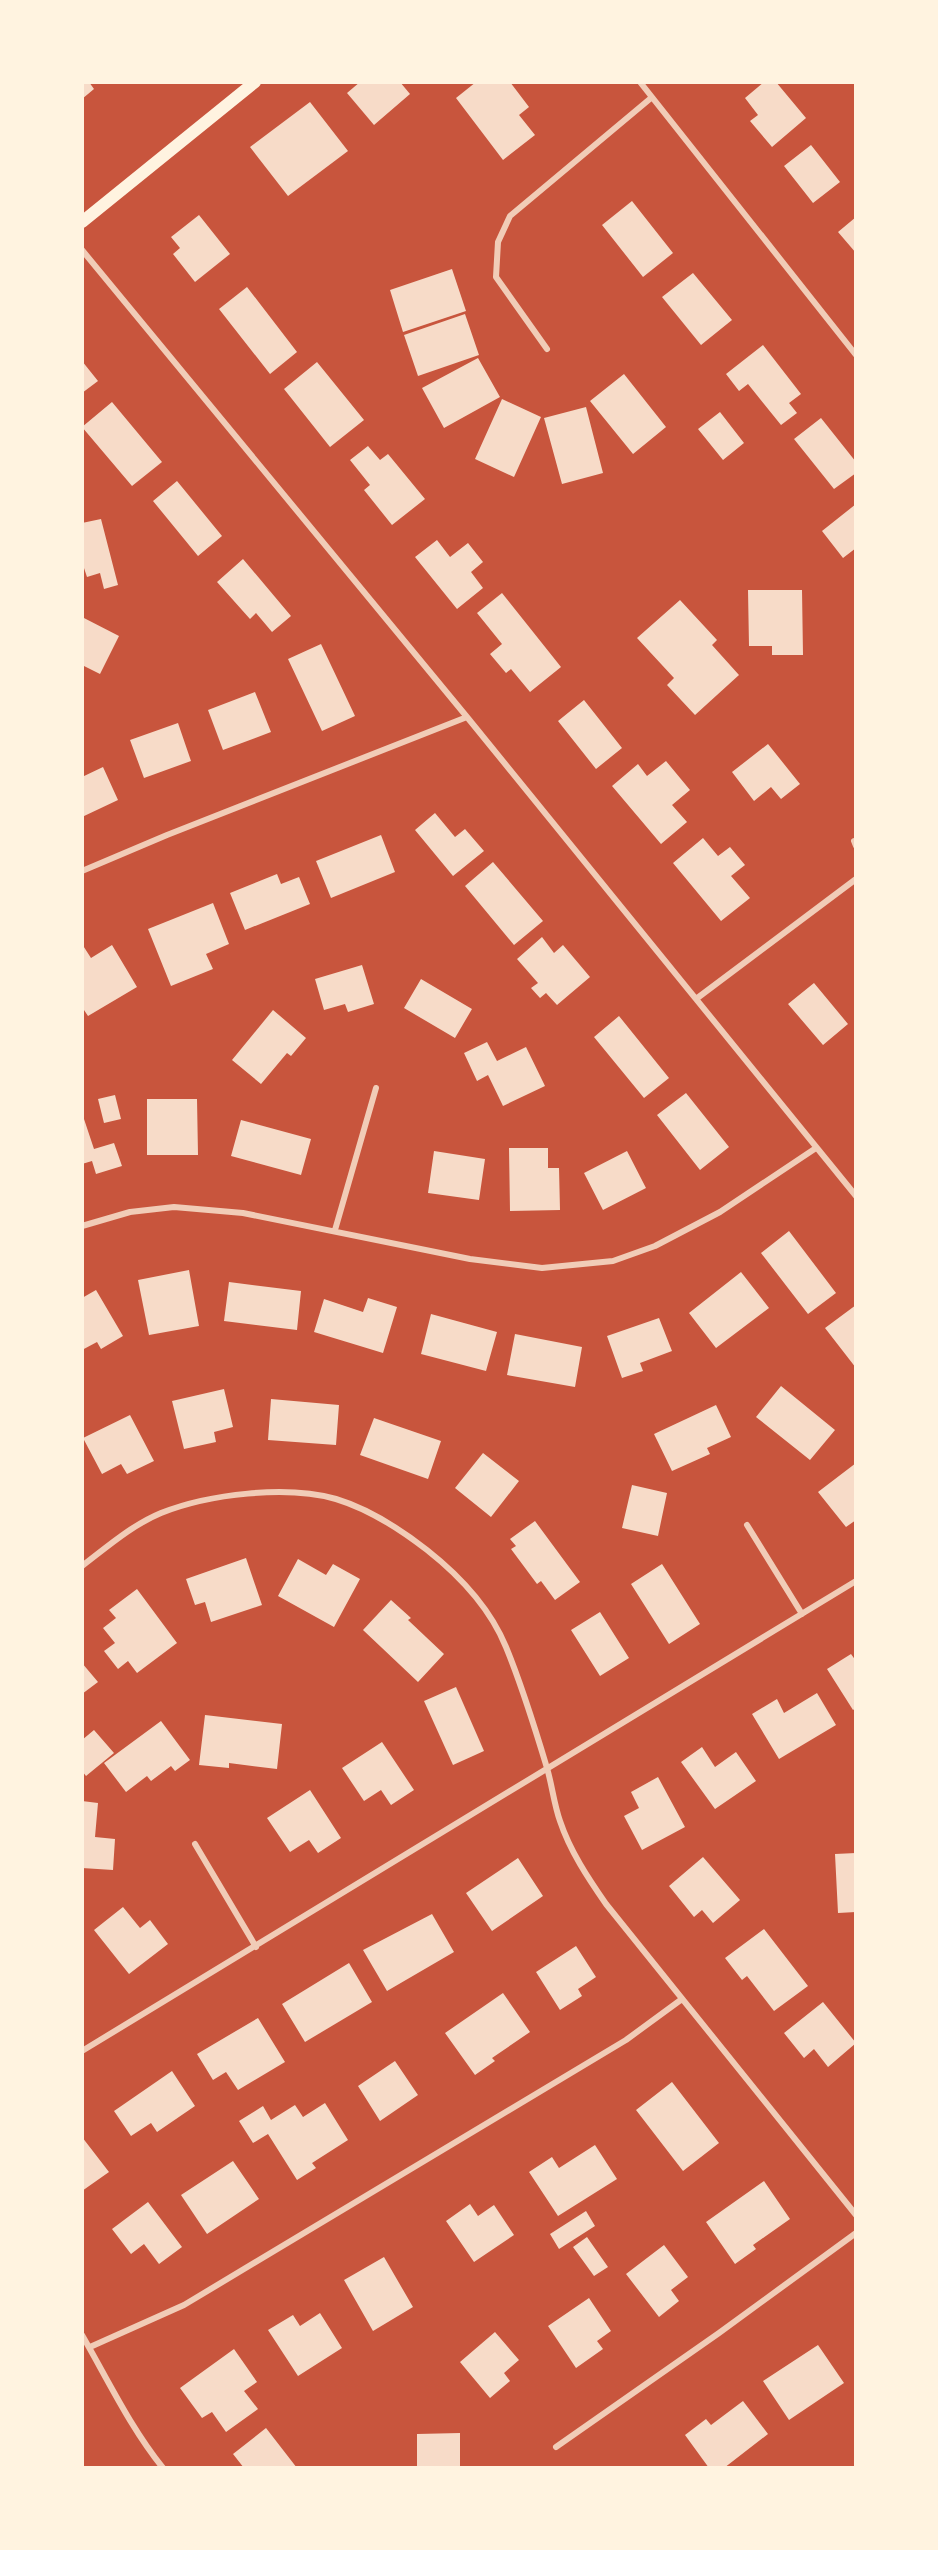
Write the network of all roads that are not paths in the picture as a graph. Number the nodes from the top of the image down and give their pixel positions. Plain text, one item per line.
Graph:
1 (255, 82) edge
2 (640, 82) edge
3 (651, 98) junction
4 (82, 222) edge
5 (82, 250) edge
6 (547, 349) dead end
7 (855, 355) edge
8 (467, 717) junction
9 (82, 871) edge
10 (855, 879) edge
11 (696, 999) junction
12 (376, 1088) dead end
13 (816, 1148) junction
14 (855, 1196) edge
15 (82, 1226) edge
16 (335, 1230) junction
17 (747, 1525) dead end
18 (82, 1566) edge
19 (855, 1581) edge
20 (802, 1614) junction
21 (547, 1770) junction
22 (195, 1844) dead end
23 (256, 1947) junction
24 (682, 1999) junction
25 (82, 2051) edge
26 (855, 2215) edge
27 (855, 2233) edge
28 (82, 2335) edge
29 (90, 2347) junction
30 (556, 2447) dead end
31 (163, 2468) edge

1 - 4 main road
2 - 3 street
3 - 6 street
3 - 7 street
5 - 8 street
8 - 9 street
8 - 11 street
10 - 11 street
11 - 13 street
12 - 16 street
13 - 14 street
13 - 16 street
15 - 16 street
17 - 20 street
18 - 21 street
19 - 20 street
20 - 21 street
21 - 23 street
21 - 24 street
22 - 23 street
23 - 25 street
24 - 26 street
24 - 29 street
27 - 30 street
28 - 29 street
29 - 31 street

